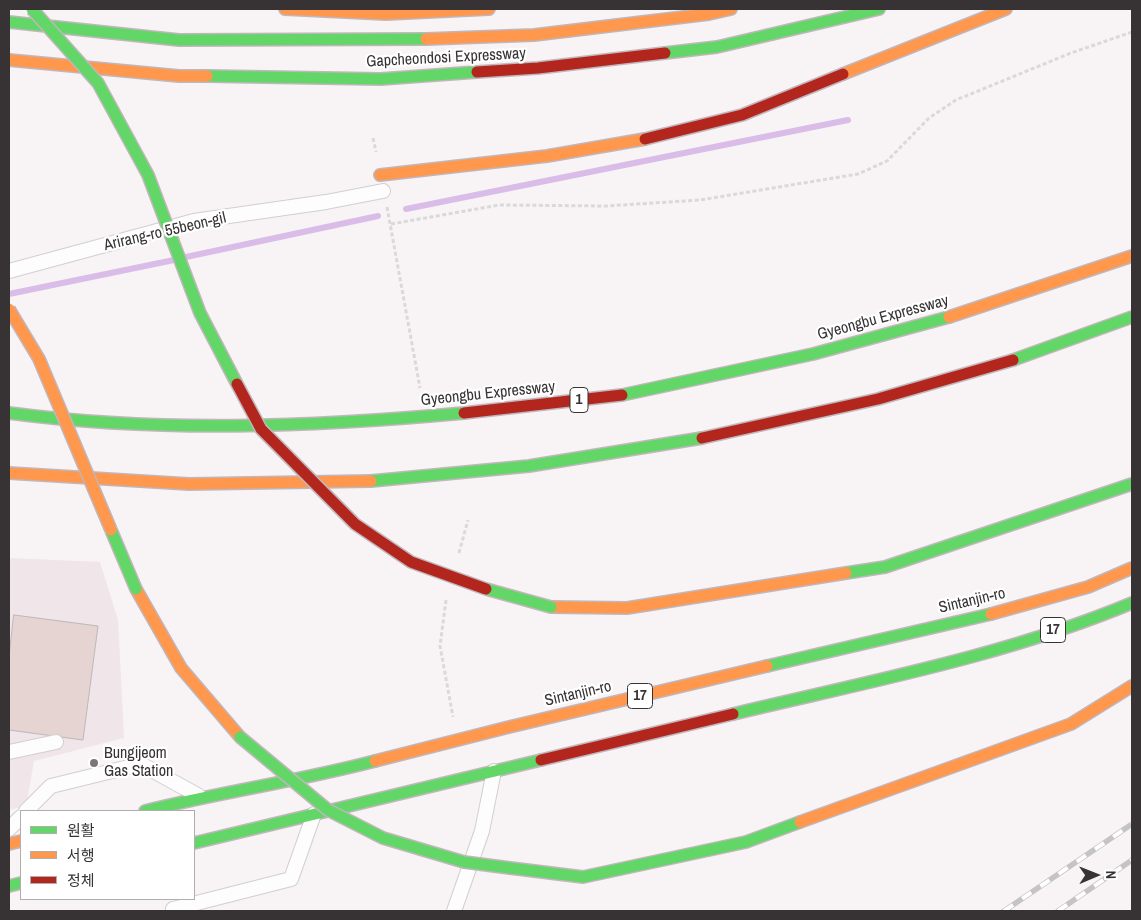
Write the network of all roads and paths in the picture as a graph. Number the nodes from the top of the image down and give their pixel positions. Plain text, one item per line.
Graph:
1 (32, 9) edge
2 (285, 9) edge
3 (489, 9) edge
4 (731, 9) edge
5 (879, 9) edge
6 (1006, 9) edge
7 (9, 22) edge
8 (1132, 32) edge
9 (9, 60) edge
10 (373, 138) dead end
11 (380, 175) joint
12 (383, 191) joint
13 (392, 224) junction
14 (1132, 256) edge
15 (9, 271) edge
16 (9, 309) edge
17 (1132, 317) edge
18 (420, 388) dead end
19 (9, 413) edge
20 (9, 473) edge
21 (1132, 484) edge
22 (468, 520) dead end
23 (457, 558) dead end
24 (1132, 568) edge
25 (446, 596) dead end
26 (1132, 603) edge
27 (1132, 686) edge
28 (456, 741) junction
29 (56, 742) dead end
30 (9, 752) edge
31 (494, 771) junction
32 (202, 797) junction
33 (27, 810) edge
34 (149, 810) edge
35 (314, 814) junction
36 (20, 817) edge
37 (9, 829) edge
38 (195, 842) edge
39 (173, 906) edge
40 (454, 911) edge

1 - 21 main road, bridge
2 - 3 main road
4 - 7 main road, Gapcheondosi Expressway
5 - 9 main road, Gapcheondosi Expressway
6 - 11 main road
8 - 13 path
10 - 11 path
12 - 13 path
12 - 15 lane, Arirang-ro 55beon-gil
13 - 18 path
14 - 19 main road, Gyeongbu Expressway / 1
16 - 27 main road, bridge
17 - 20 main road
22 - 23 path
24 - 28 main road, Sintanjin-ro / 17
25 - 28 path
26 - 31 main road, 17
28 - 32 main road, Sintanjin-ro / 17
29 - 30 lane
31 - 35 main road, 17
31 - 40 lane
32 - 33 lane
32 - 34 main road, Sintanjin-ro / 17
35 - 38 main road, 17
35 - 39 lane
36 - 37 lane

